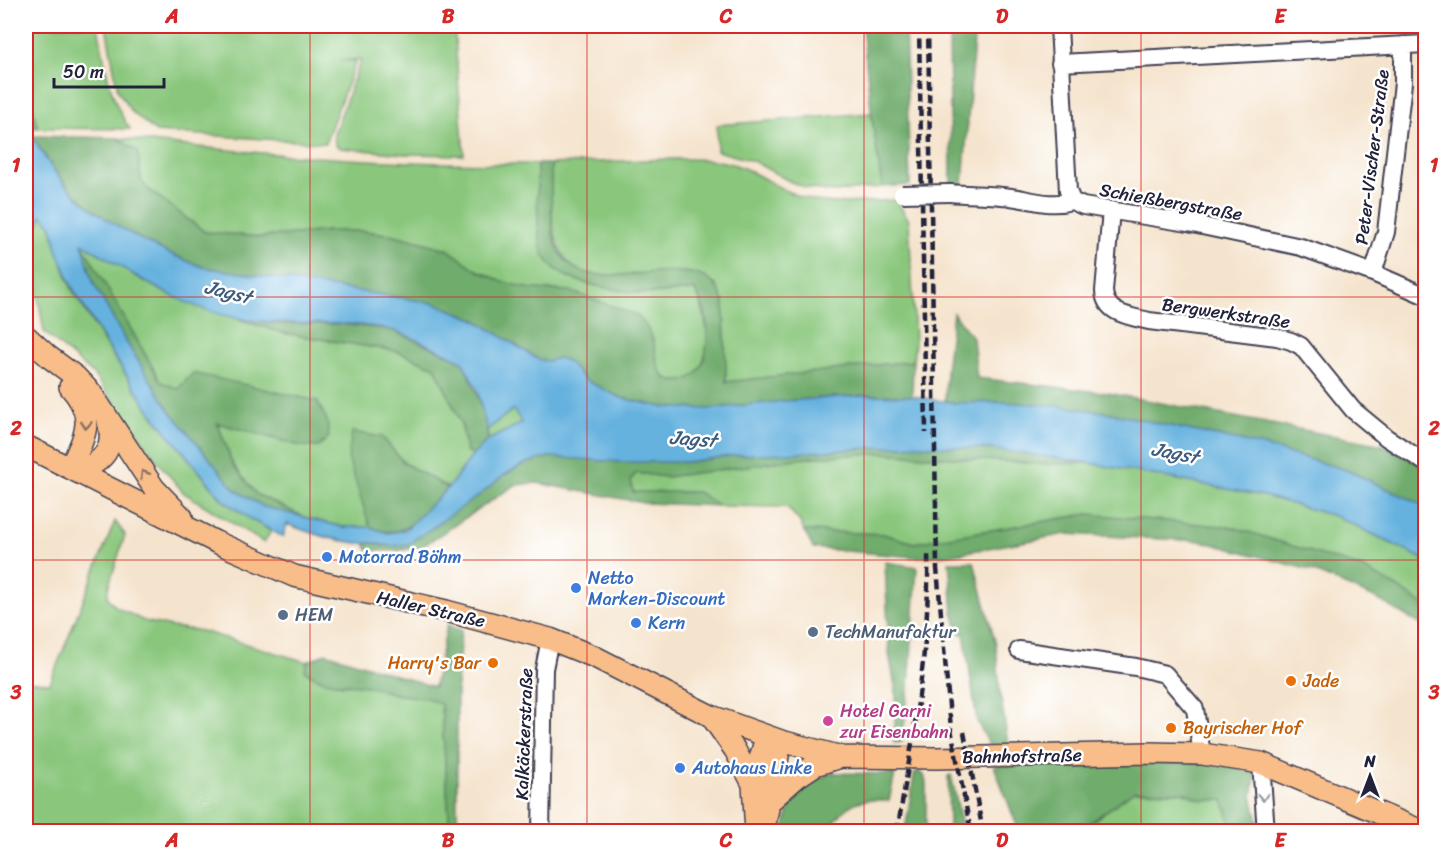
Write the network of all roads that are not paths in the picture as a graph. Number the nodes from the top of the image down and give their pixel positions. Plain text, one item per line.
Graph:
1 (1059, 26) edge
2 (1425, 44) edge
3 (1403, 45) junction
4 (1060, 63) junction
5 (902, 194) dead end
6 (1072, 201) junction
7 (1111, 210) junction
8 (1373, 273) junction
9 (1425, 296) edge
10 (26, 336) edge
11 (49, 357) junction
12 (106, 414) junction
13 (26, 446) edge
14 (1425, 463) edge
15 (74, 470) junction
16 (198, 532) junction
17 (550, 639) junction
18 (1019, 650) dead end
19 (711, 716) junction
20 (773, 739) junction
21 (1202, 754) junction
22 (842, 757) junction
23 (1261, 763) junction
24 (753, 784) junction
25 (769, 802) junction
26 (541, 831) edge
27 (756, 831) edge
28 (763, 831) edge
29 (1266, 831) edge
30 (1424, 831) edge

1 - 4 street
2 - 3 street
3 - 4 street
3 - 8 street, Peter-Vischer-Straße
4 - 6 street
5 - 6 street, Schießbergstraße, bridge
6 - 7 street, Schießbergstraße
7 - 8 street, Schießbergstraße
7 - 14 street, Bergwerkstraße
8 - 9 street, Schießbergstraße
10 - 11 main road
11 - 12 main road
11 -> 15 main road
12 - 15 main road
16 -> 12 main road
13 - 15 main road, Haller Straße
15 - 16 main road, Haller Straße
16 - 17 main road, Haller Straße
17 - 19 main road, Haller Straße
17 - 26 street, Kalkäckerstraße
18 - 21 street
19 - 20 main road, Haller Straße
19 - 24 main road
20 - 22 main road, Haller Straße
20 - 24 main road
20 - 25 main road
21 - 22 main road, Bahnhofstraße
21 - 23 main road, Bahnhofstraße
22 - 25 main road
23 -> 29 street
23 - 30 main road, Bahnhofstraße
24 - 27 main road
25 - 28 main road

